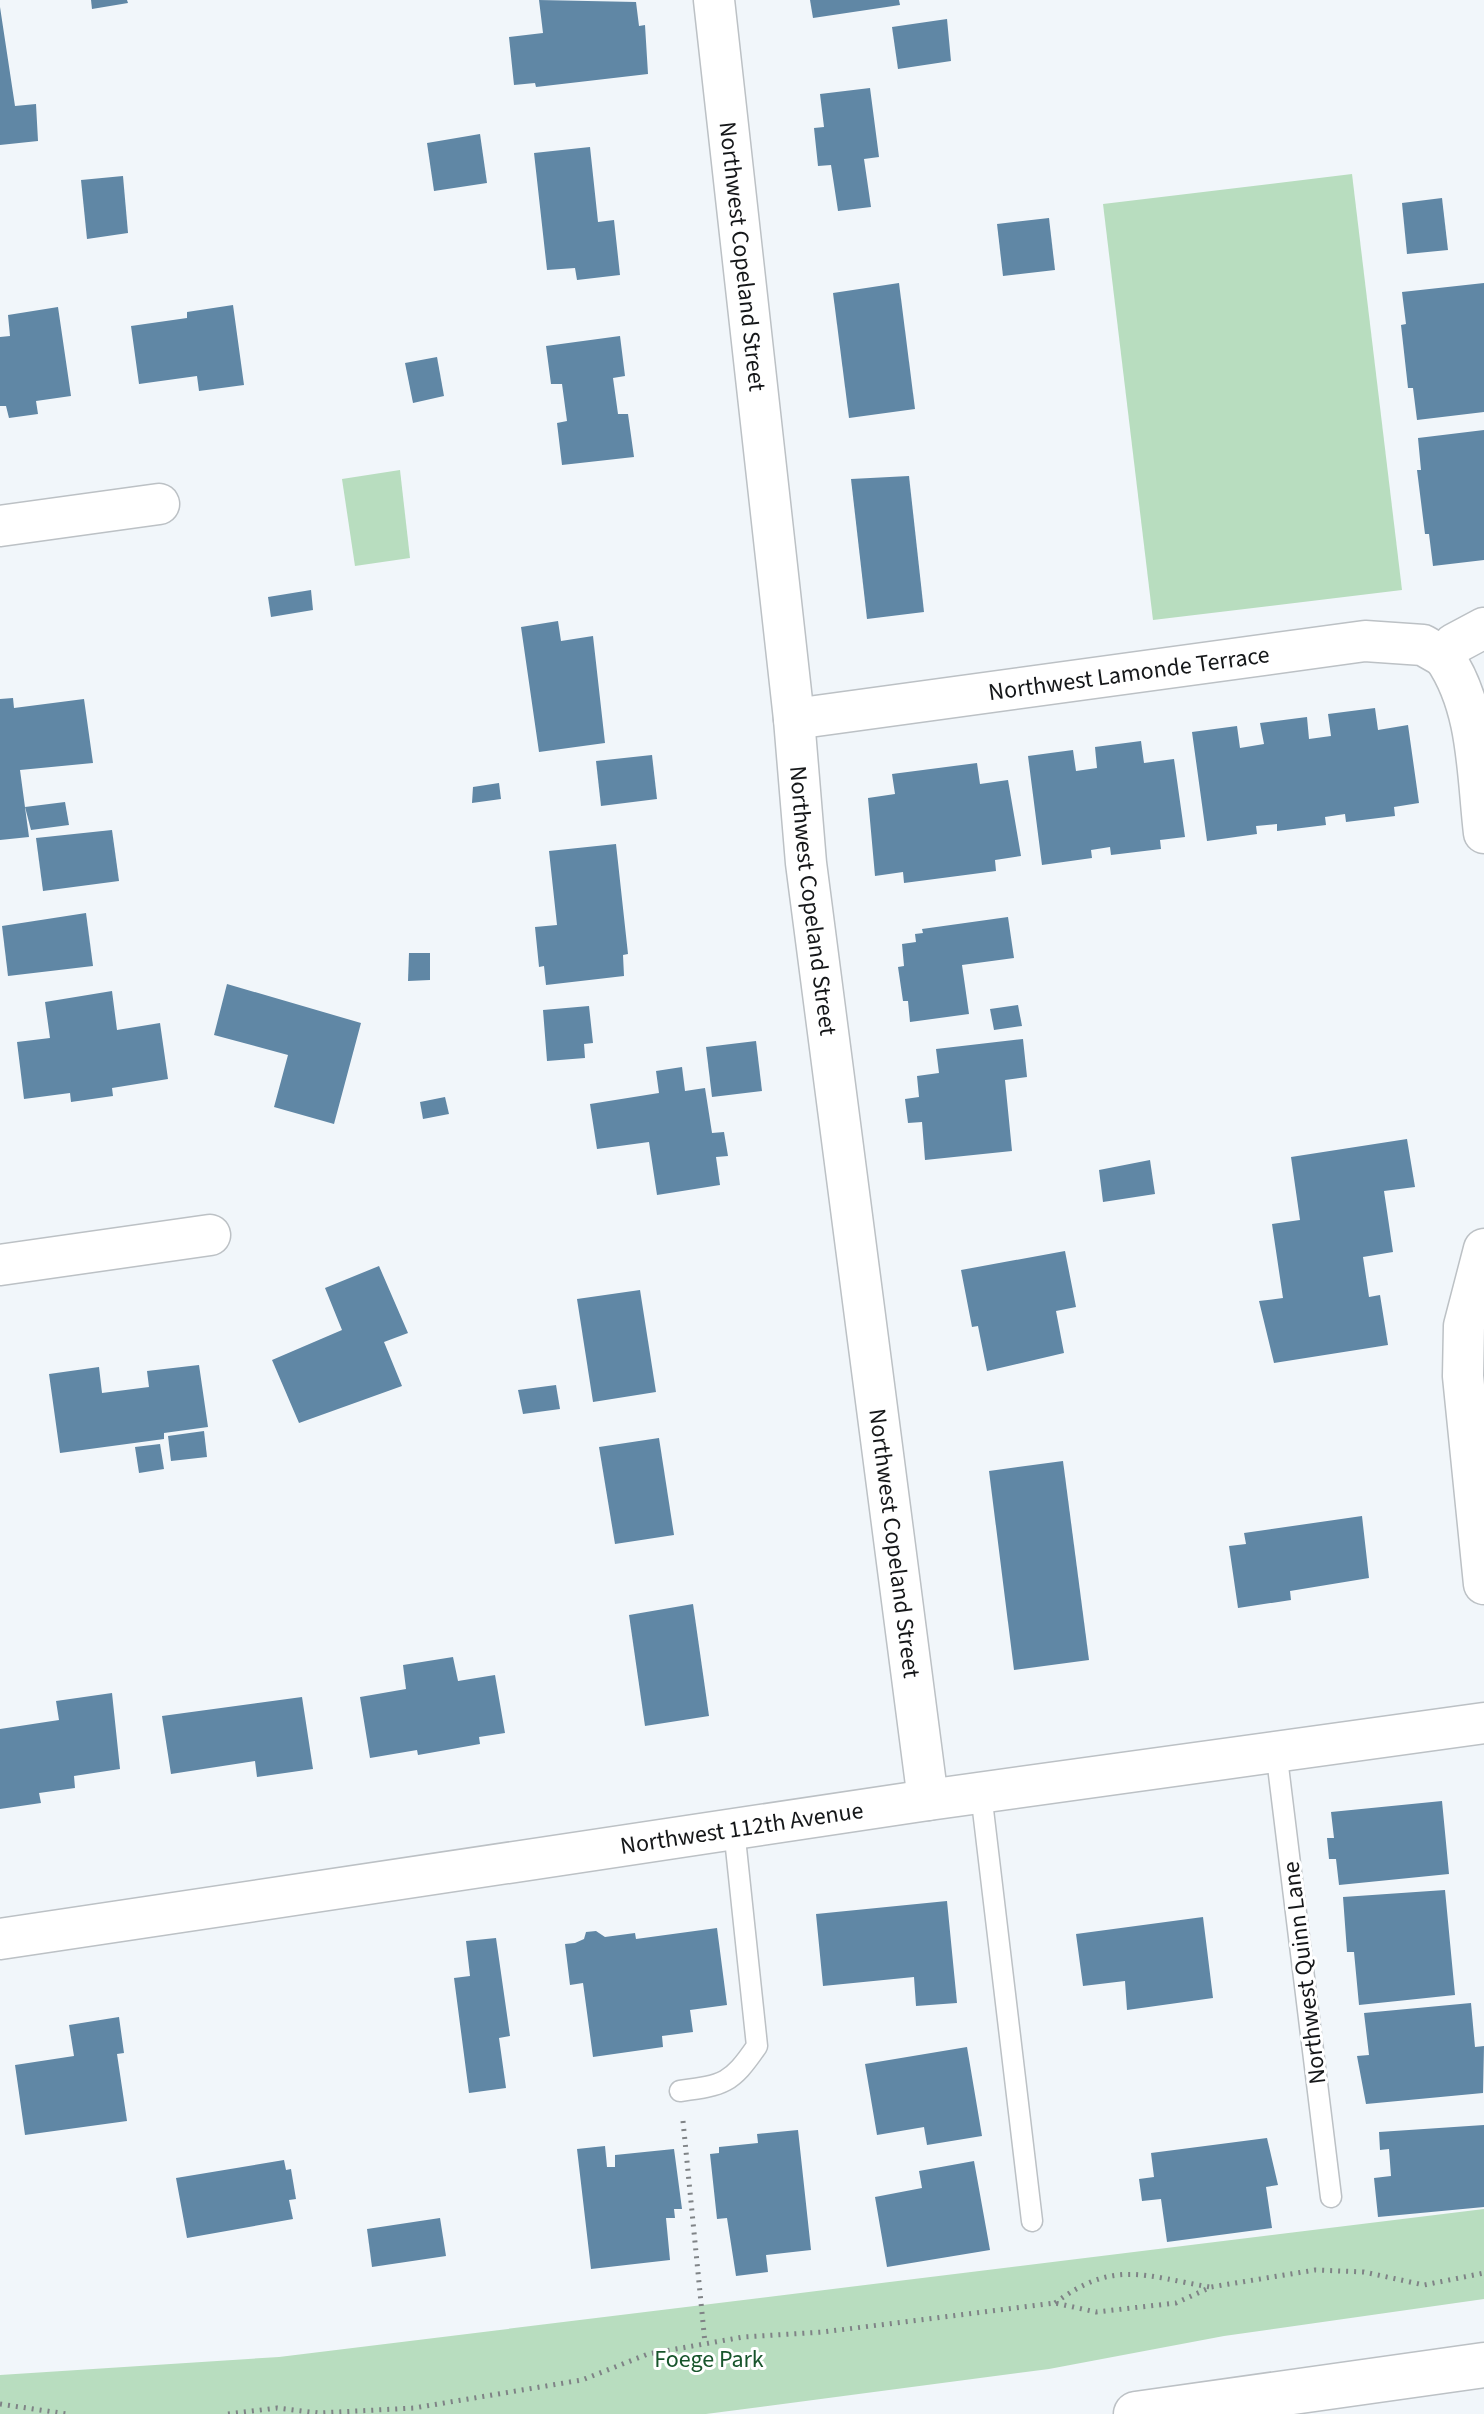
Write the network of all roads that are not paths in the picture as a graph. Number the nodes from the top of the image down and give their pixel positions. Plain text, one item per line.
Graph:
1 (714, 0) edge
2 (159, 504) dead end
3 (0, 526) edge
4 (1461, 643) edge
5 (794, 719) junction
6 (1484, 833) edge
7 (210, 1235) dead end
8 (1484, 1249) edge
9 (0, 1265) edge
10 (1484, 1584) edge
11 (1484, 1723) edge
12 (1276, 1750) junction
13 (981, 1793) junction
14 (928, 1800) junction
15 (734, 1829) junction
16 (0, 1939) edge
17 (680, 2091) road end
18 (1331, 2197) dead end
19 (1032, 2221) dead end
20 (1484, 2365) edge
21 (1136, 2414) edge

1 - 5 street, Northwest Copeland Street
2 - 3 street
4 - 5 street, Northwest Lamonde Terrace
4 - 6 street
5 - 14 street, Northwest Copeland Street
7 - 9 street
8 - 10 street
11 - 12 street, Northwest 112th Avenue
12 - 13 street, Northwest 112th Avenue
12 - 18 lane, Northwest Quinn Lane
13 - 14 street, Northwest 112th Avenue
13 - 19 lane
14 - 15 street, Northwest 112th Avenue
15 - 16 street, Northwest 112th Avenue
15 - 17 lane
20 - 21 main road

